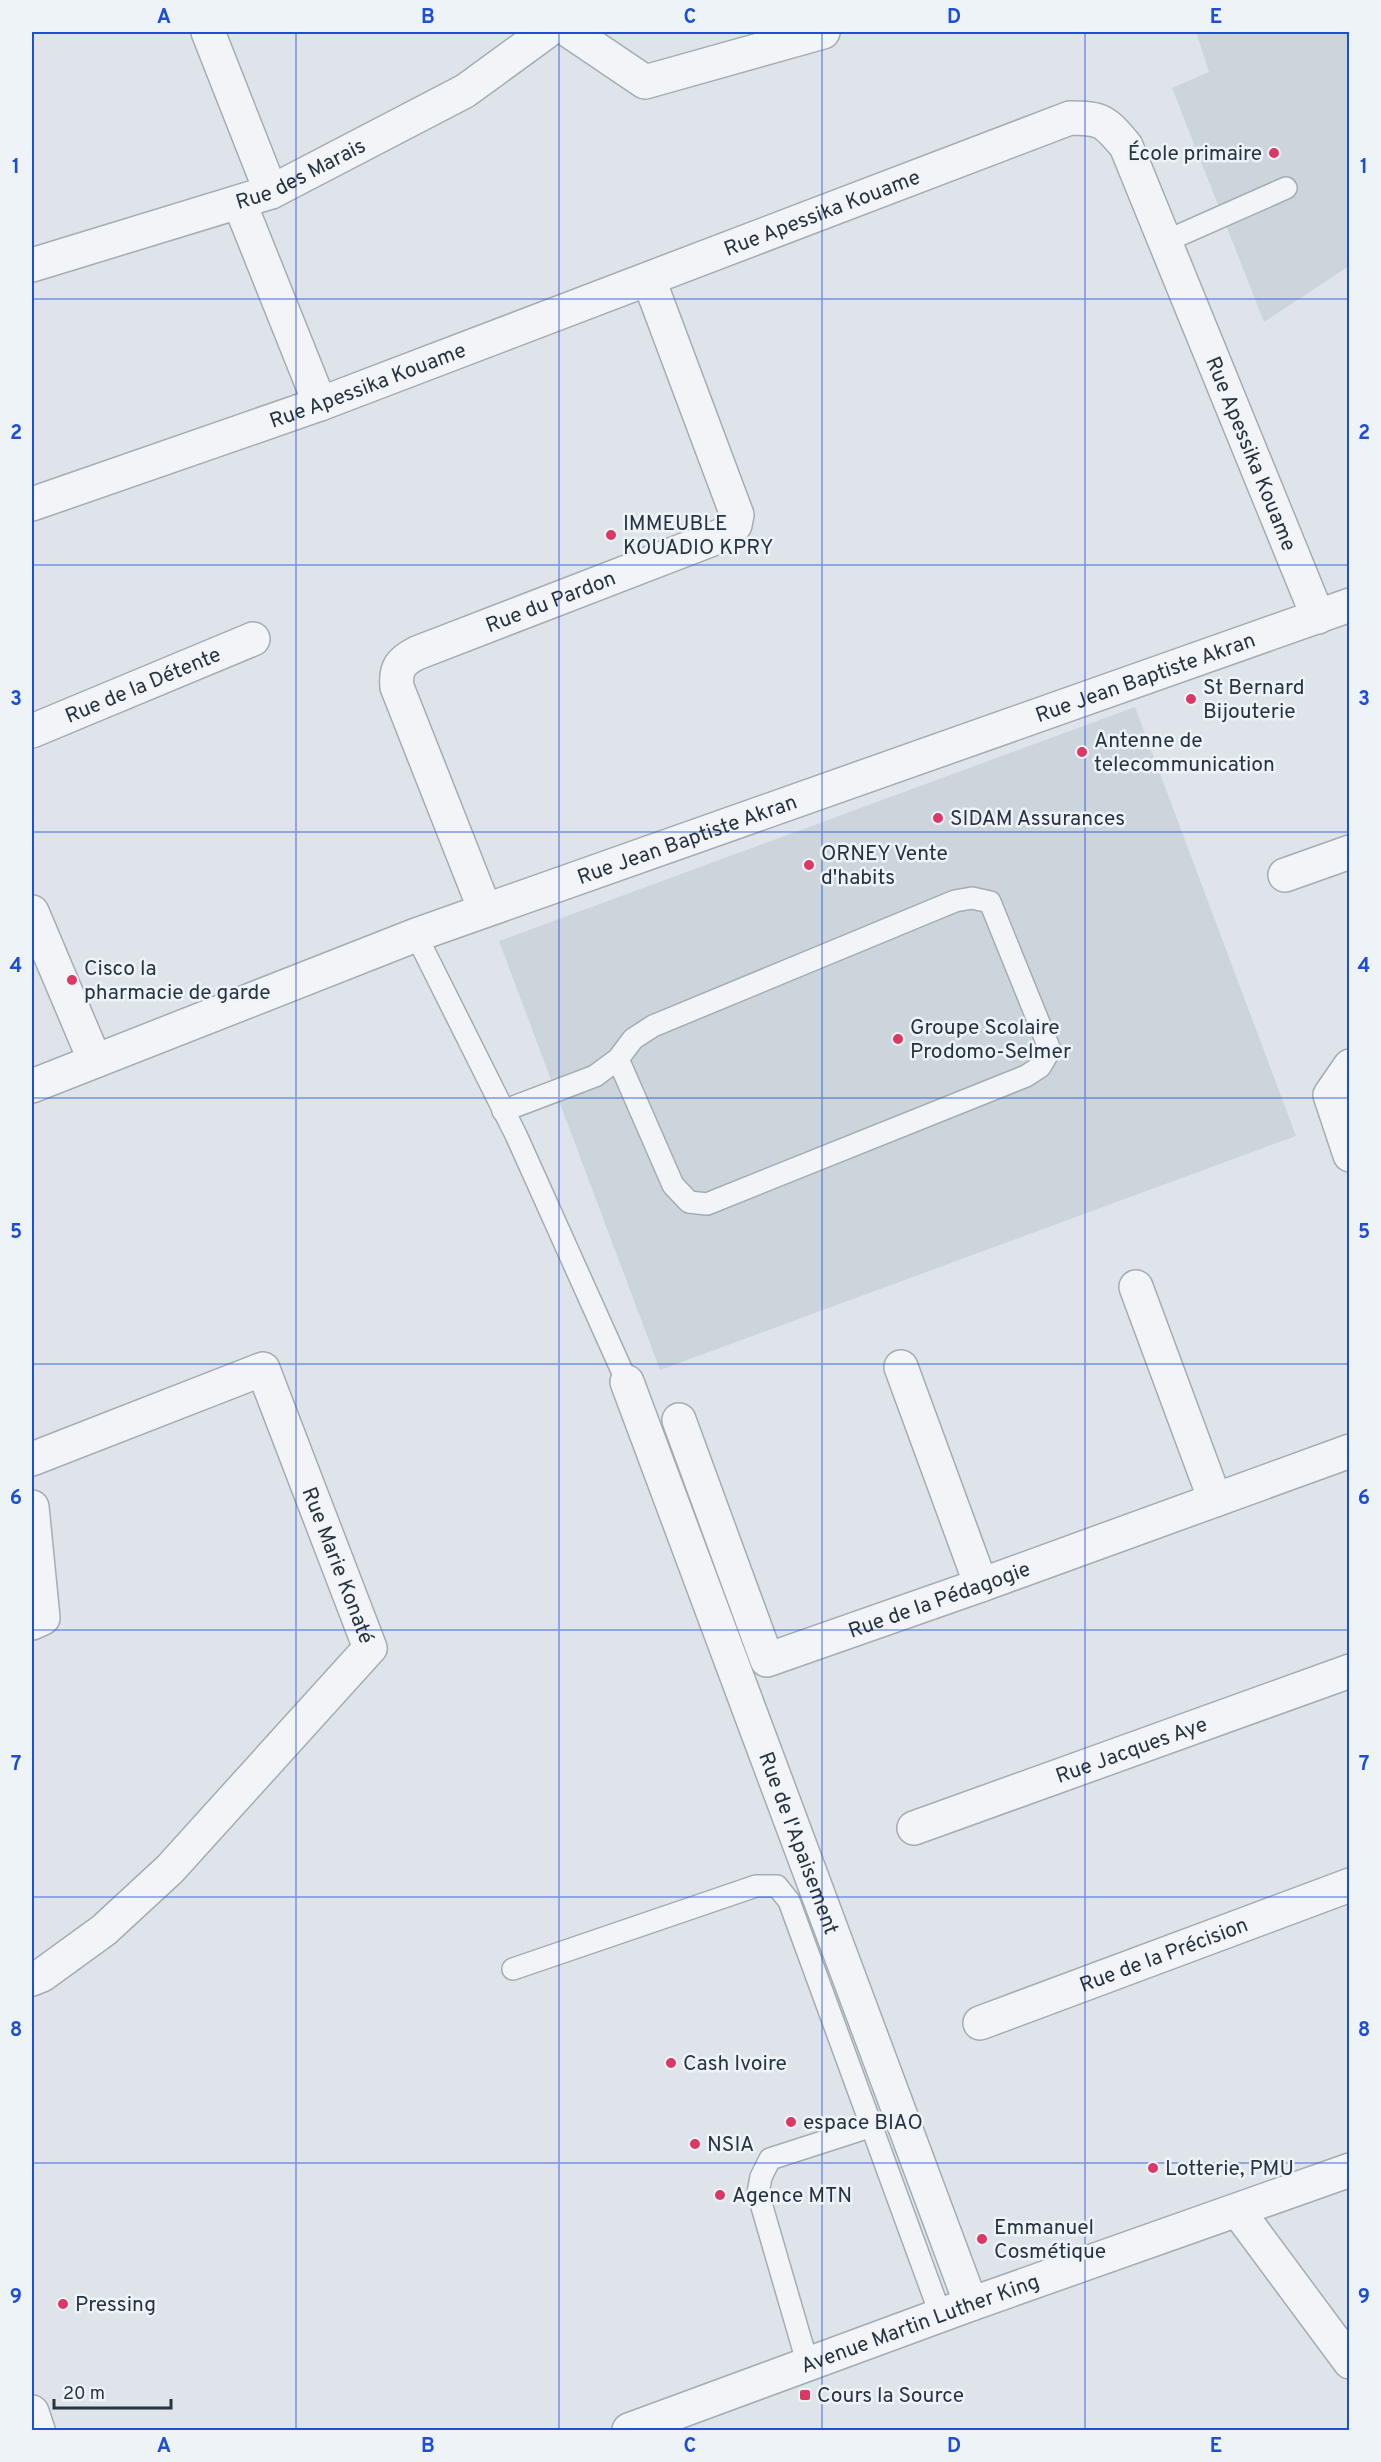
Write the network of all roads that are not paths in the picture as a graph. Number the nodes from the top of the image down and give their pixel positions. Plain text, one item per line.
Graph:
1 (208, 32) edge
2 (546, 32) edge
3 (571, 32) edge
4 (823, 32) edge
5 (1286, 188) dead end
6 (271, 192) junction
7 (240, 204) junction
8 (1164, 242) junction
9 (32, 265) edge
10 (649, 280) junction
11 (320, 404) junction
12 (32, 504) edge
13 (1350, 606) edge
14 (1318, 617) junction
15 (253, 639) dead end
16 (32, 731) edge
17 (1350, 852) edge
18 (1285, 876) dead end
19 (486, 910) junction
20 (32, 912) edge
21 (416, 935) junction
22 (618, 1059) junction
23 (95, 1061) junction
24 (1350, 1066) edge
25 (32, 1086) edge
26 (503, 1111) junction
27 (1350, 1155) edge
28 (1136, 1287) dead end
29 (901, 1367) dead end
30 (627, 1382) joint
31 (679, 1420) dead end
32 (1350, 1450) edge
33 (32, 1458) edge
34 (1215, 1500) junction
35 (32, 1507) edge
36 (981, 1585) junction
37 (32, 1623) edge
38 (1350, 1671) edge
39 (914, 1828) dead end
40 (1350, 1885) edge
41 (513, 1969) dead end
42 (32, 1979) edge
43 (980, 2023) dead end
44 (872, 2126) junction
45 (1350, 2170) edge
46 (1238, 2211) junction
47 (971, 2304) junction
48 (941, 2316) junction
49 (1350, 2362) edge
50 (807, 2364) junction
51 (32, 2412) edge
52 (38, 2430) edge
53 (629, 2430) edge

1 - 6 street
2 - 6 street, Rue des Marais
3 - 4 street
5 - 8 lane
6 - 7 street, Rue des Marais
7 - 9 street, Rue des Marais
7 - 11 street
8 - 10 street, Rue Apessika Kouame
8 - 14 street, Rue Apessika Kouame
10 - 11 street, Rue Apessika Kouame
10 - 19 street, Rue du Pardon
11 - 12 street, Rue Apessika Kouame
13 - 14 street, Rue Jean Baptiste Akran
14 - 19 street, Rue Jean Baptiste Akran
15 - 16 street, Rue de la Détente
17 - 18 street
19 - 21 street, Rue Jean Baptiste Akran
20 - 23 street
21 - 23 street, Rue Jean Baptiste Akran
21 - 26 lane
22 - 22 lane
22 - 26 lane
23 - 25 street, Rue Jean Baptiste Akran
24 - 27 street
26 - 30 lane
28 - 34 street
29 - 36 street
30 - 47 street, Rue de l'Apaisement
31 - 36 street, Rue de la Pédagogie
32 - 34 street, Rue de la Pédagogie
33 - 42 street, Rue Marie Konaté
34 - 36 street, Rue de la Pédagogie
35 - 37 street
38 - 39 street, Rue Jacques Aye
40 - 43 street, Rue de la Précision
41 - 44 lane
44 - 48 lane
44 - 50 lane
45 - 46 street, Avenue Martin Luther King
46 - 47 street, Avenue Martin Luther King
46 - 49 street
47 - 48 street, Avenue Martin Luther King
48 - 50 street, Avenue Martin Luther King
50 - 53 street, Avenue Martin Luther King
51 - 52 street

